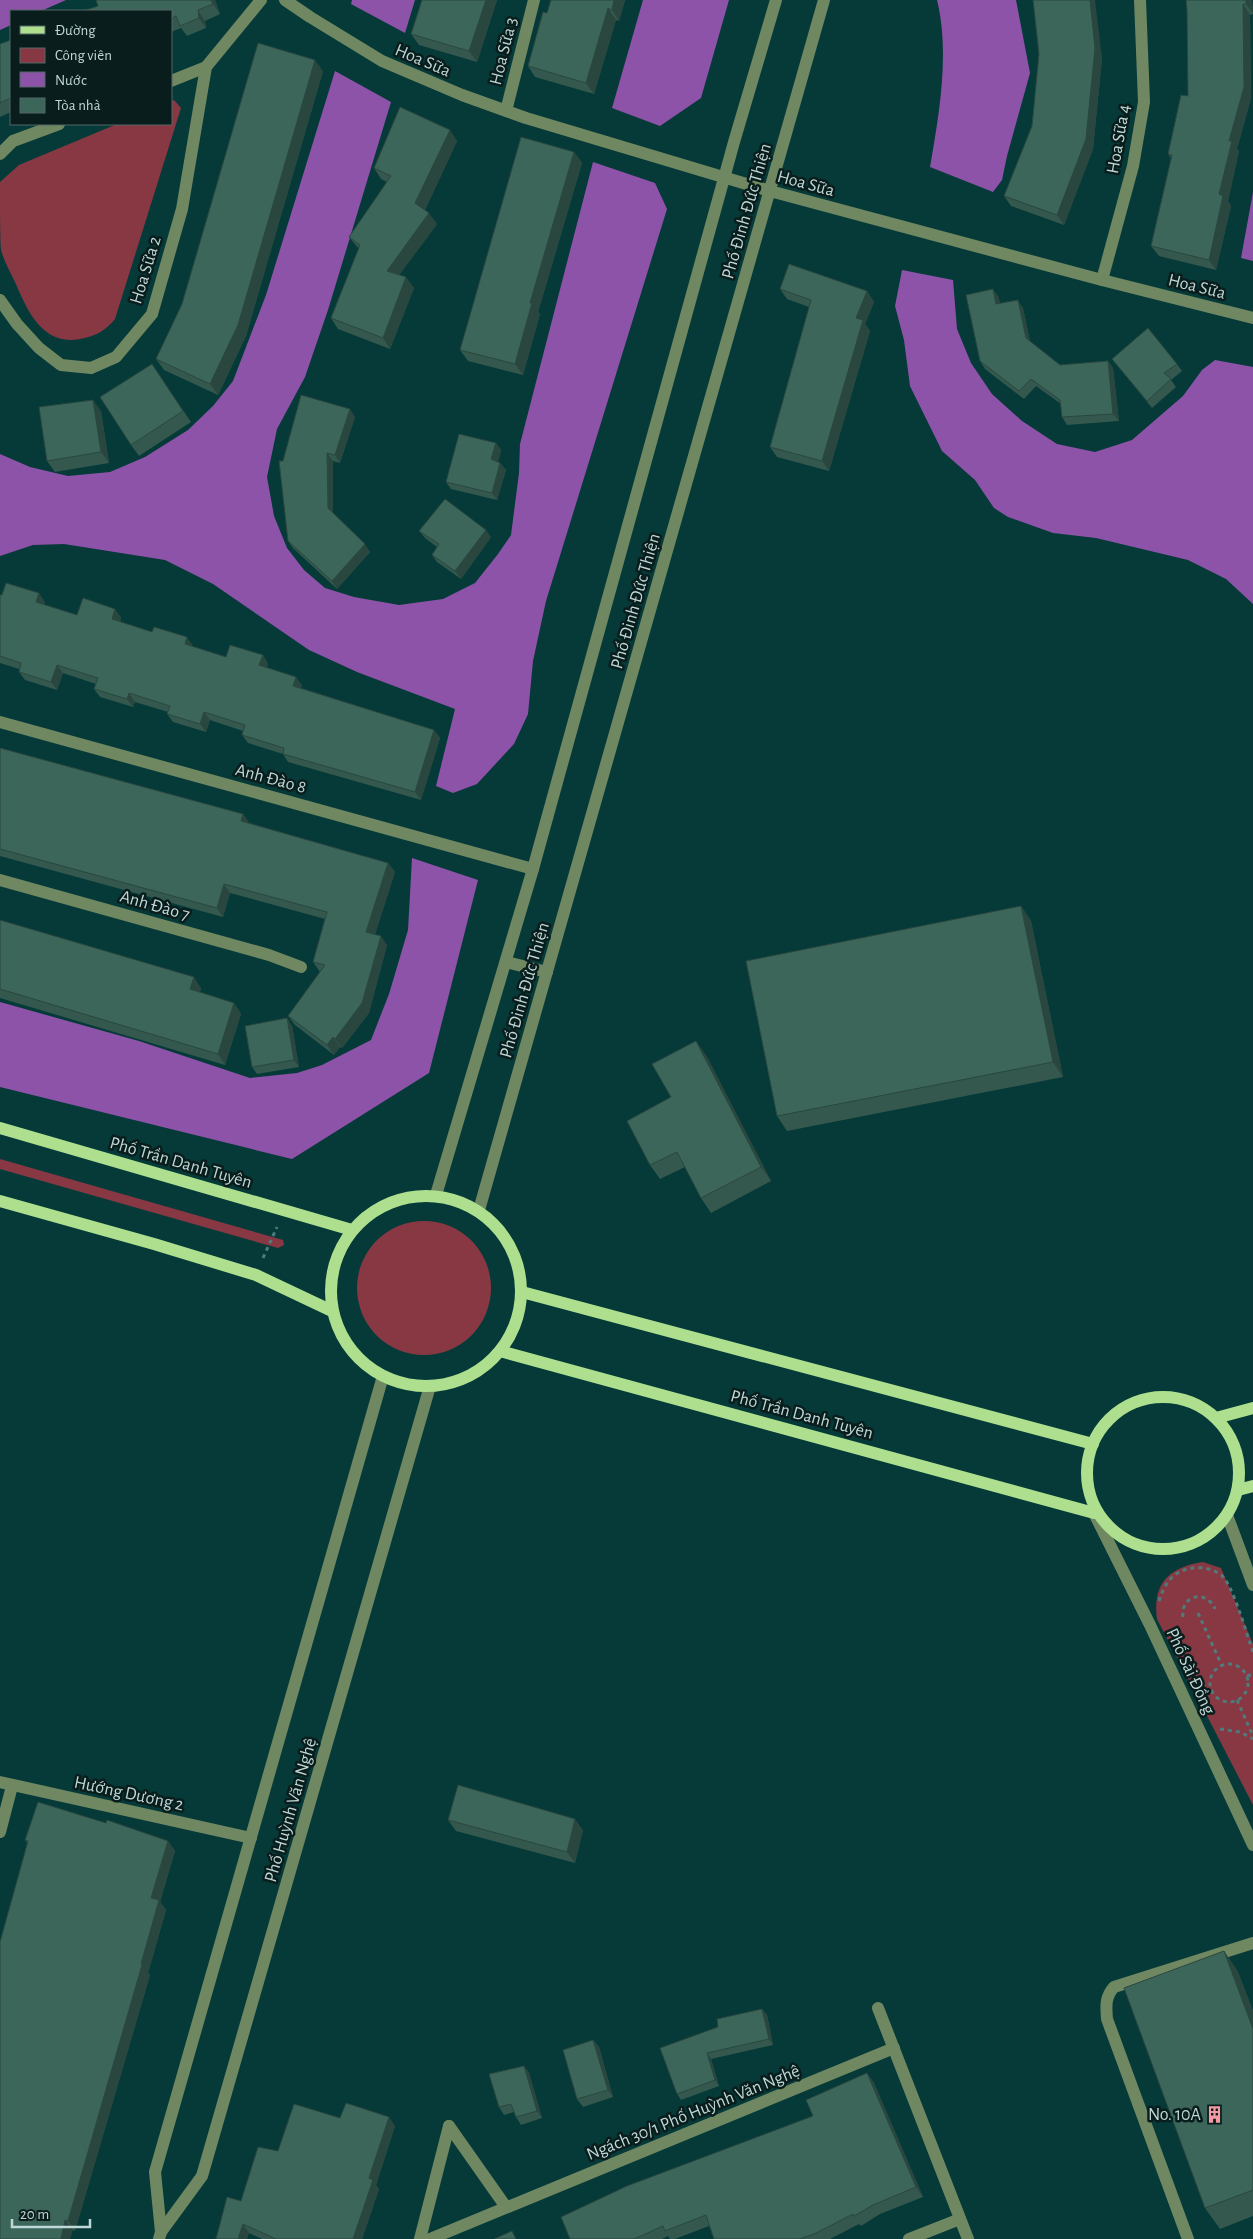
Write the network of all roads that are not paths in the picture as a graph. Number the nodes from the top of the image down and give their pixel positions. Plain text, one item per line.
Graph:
1 (261, 0) edge
2 (285, 0) edge
3 (534, 0) edge
4 (776, 0) edge
5 (824, 0) edge
6 (1140, 0) edge
7 (206, 67) junction
8 (172, 81) edge
9 (506, 111) junction
10 (56, 125) edge
11 (0, 154) edge
12 (724, 178) junction
13 (770, 191) junction
14 (1102, 280) junction
15 (0, 300) edge
16 (1253, 318) edge
17 (0, 722) edge
18 (533, 869) junction
19 (0, 880) edge
20 (506, 962) junction
21 (301, 967) dead end
22 (547, 972) junction
23 (0, 1128) edge
24 (436, 1196) junction
25 (0, 1201) edge
26 (479, 1210) junction
27 (352, 1230) junction
28 (522, 1292) junction
29 (332, 1311) junction
30 (500, 1351) junction
31 (383, 1376) junction
32 (430, 1386) junction
33 (1253, 1408) edge
34 (1216, 1418) junction
35 (1092, 1444) junction
36 (1253, 1486) edge
37 (1238, 1490) junction
38 (1094, 1513) junction
39 (1227, 1515) junction
40 (1253, 1585) edge
41 (6, 1784) edge
42 (0, 1832) edge
43 (251, 1838) junction
44 (1253, 1846) edge
45 (1253, 1943) edge
46 (878, 2008) dead end
47 (894, 2048) junction
48 (506, 2207) junction
49 (960, 2219) junction
50 (160, 2235) edge
51 (420, 2239) edge
52 (430, 2239) edge
53 (909, 2239) edge
54 (968, 2239) edge
55 (1188, 2239) edge

1 - 7 street, Hoa Sữa 2
2 - 9 street, Hoa Sữa
3 - 9 street, Hoa Sữa 3
4 - 12 street, Phố Đinh Đức Thiện
5 - 13 street, Phố Đinh Đức Thiện
6 - 14 street, Hoa Sữa 4
7 - 8 street, Hoa Sữa 2
7 - 15 street, Hoa Sữa 2
9 - 12 street, Hoa Sữa
10 - 11 street
12 - 13 street, Hoa Sữa
12 - 18 street, Phố Đinh Đức Thiện
13 - 14 street, Hoa Sữa
13 - 22 street, Phố Đinh Đức Thiện
14 - 16 street, Hoa Sữa
17 - 18 street, Anh Đào 8
18 - 20 street, Phố Đinh Đức Thiện
19 - 21 street, Anh Đào 7
20 - 22 street
20 - 24 street, Phố Đinh Đức Thiện
22 - 26 street, Phố Đinh Đức Thiện
23 - 27 main road, Phố Trần Danh Tuyên
24 - 26 main road
24 - 27 main road
25 - 29 main road
26 - 28 main road
27 - 29 main road
28 - 30 main road
28 - 35 main road
29 - 31 main road
30 - 32 main road
30 - 38 main road, Phố Trần Danh Tuyên
31 - 32 main road
31 - 43 street, Phố Huỳnh Văn Nghệ
32 - 50 street, Phố Huỳnh Văn Nghệ
33 - 34 main road
34 - 35 main road
34 - 37 main road
35 - 38 main road
36 - 37 main road
37 - 39 main road
38 - 39 main road
38 - 44 street, Phố Sài Đồng
39 - 40 street
41 - 42 street
41 - 43 street, Hướng Dương 2
43 - 50 street, Phố Huỳnh Văn Nghệ
45 - 55 street
46 - 47 street
47 - 48 street, Ngách 30/1 Phố Huỳnh Văn Nghệ
47 - 49 street
48 - 51 street
48 - 52 street, Ngách 30/1 Phố Huỳnh Văn Nghệ
49 - 53 street
49 - 54 street

